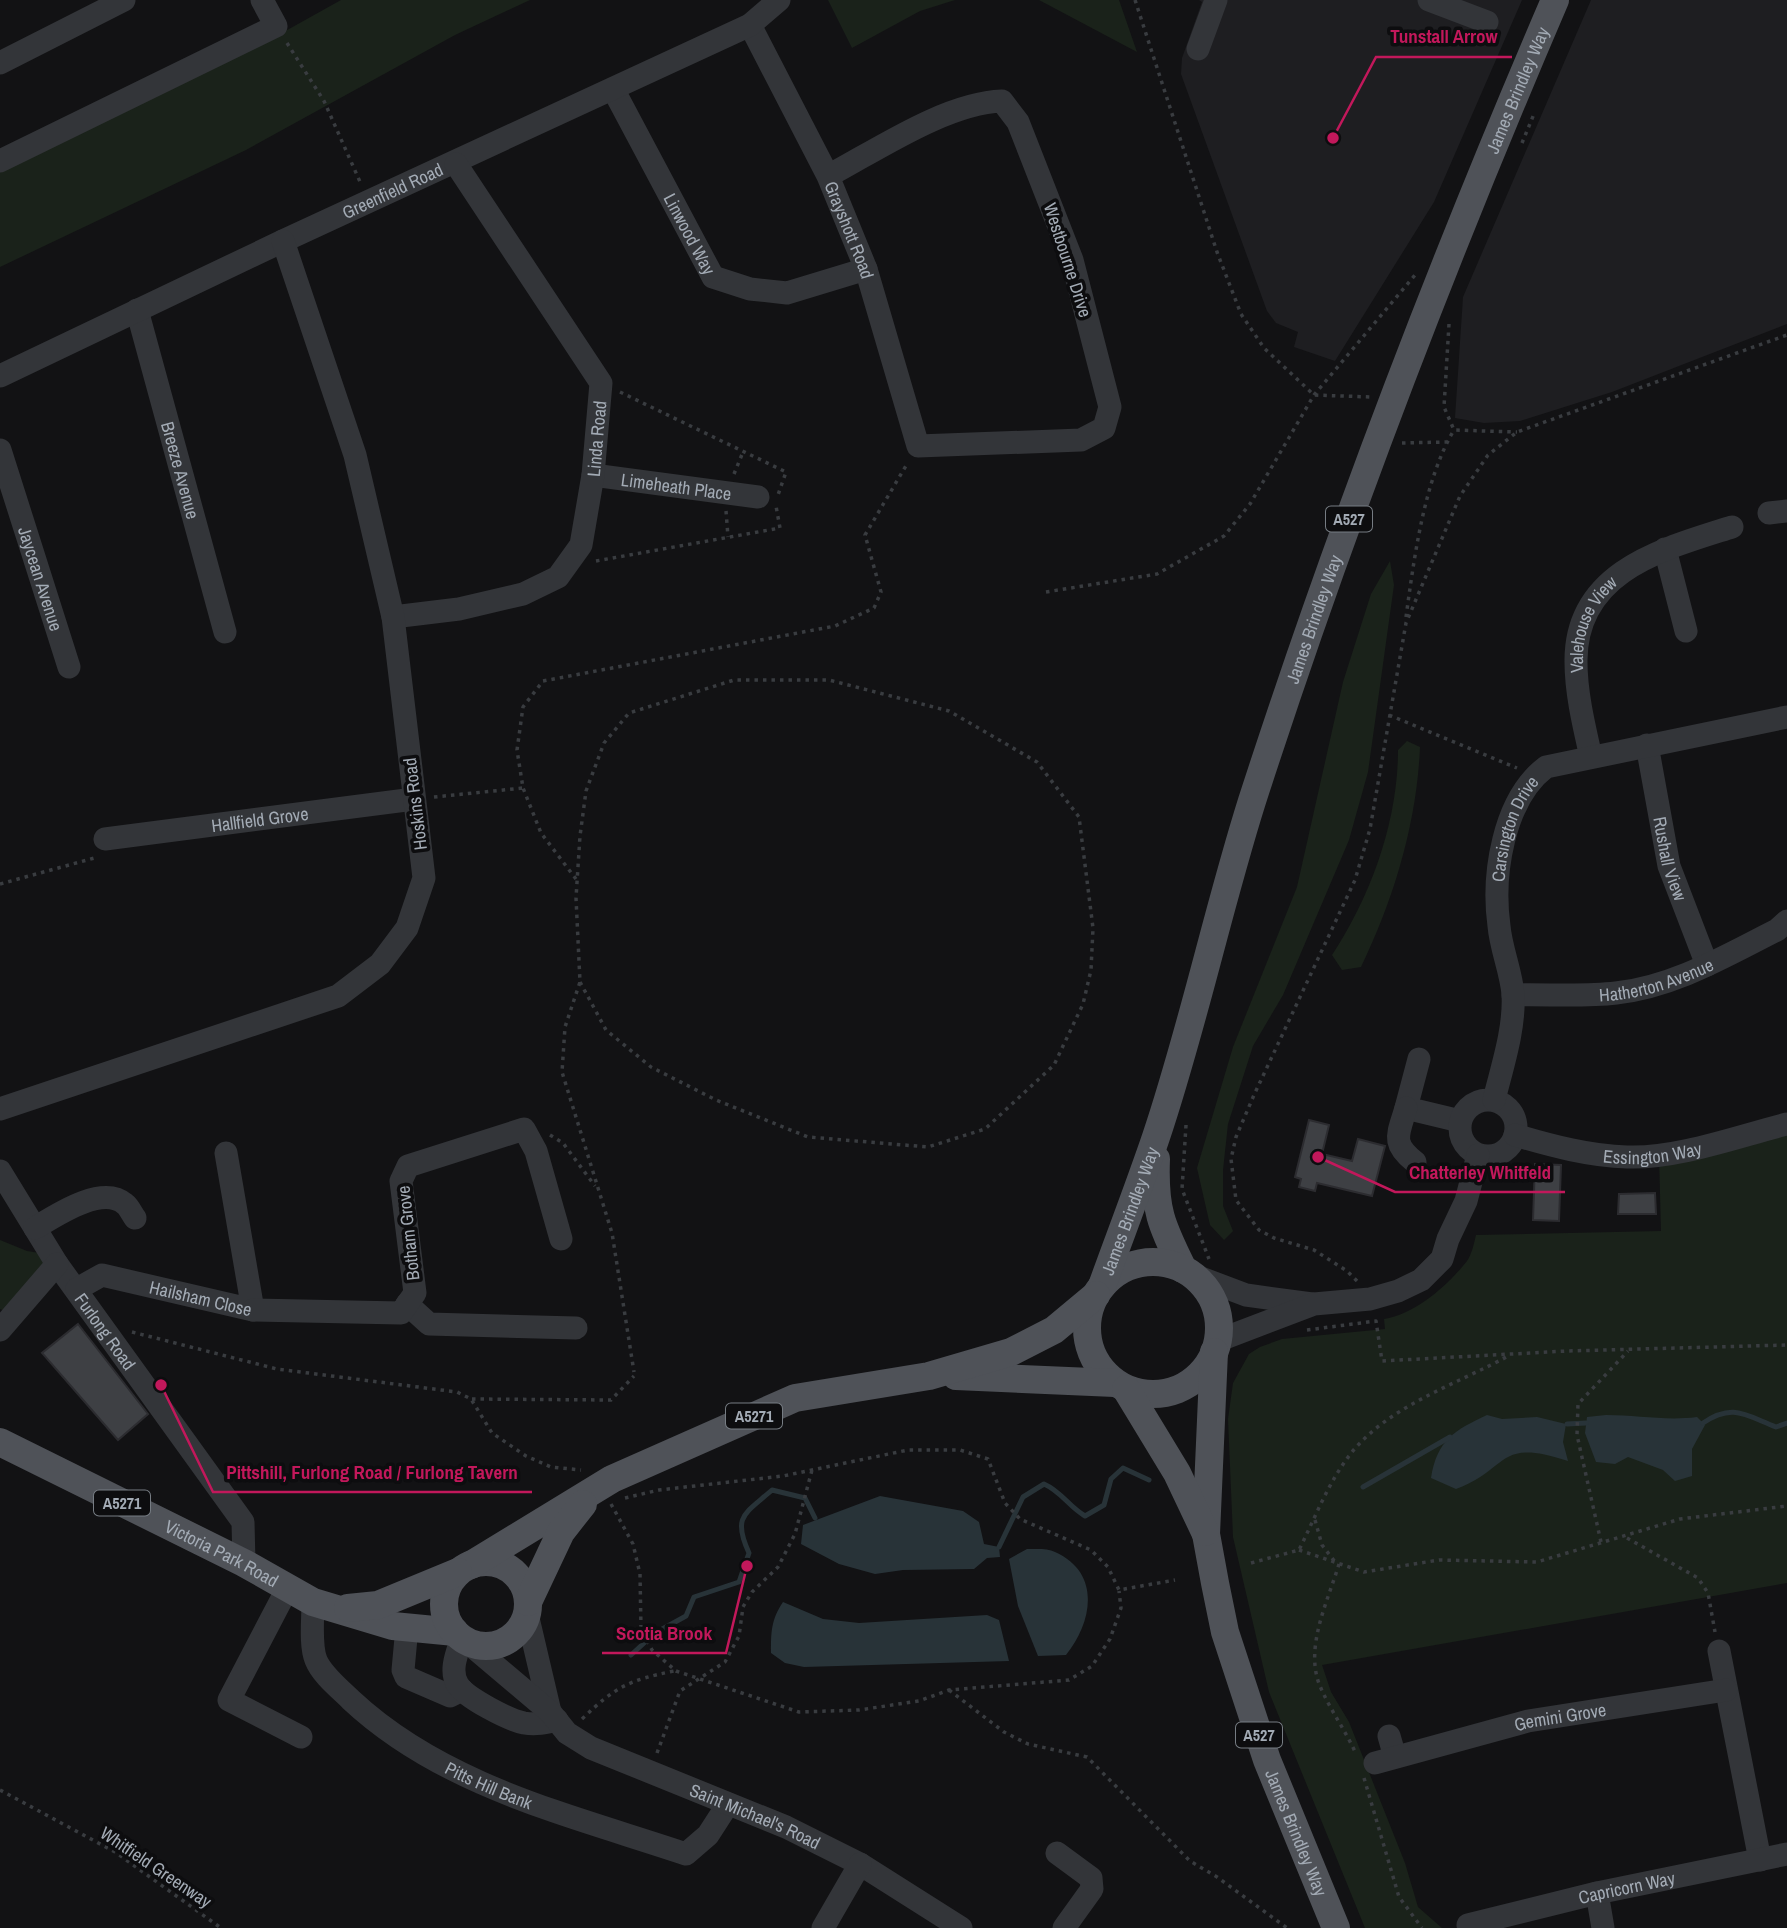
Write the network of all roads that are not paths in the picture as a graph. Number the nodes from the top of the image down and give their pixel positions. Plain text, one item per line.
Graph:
1 (124, 0) edge
2 (262, 0) edge
3 (779, 0) edge
4 (1216, 0) edge
5 (1429, 0) edge
6 (1555, 0) edge
7 (1487, 22) dead end
8 (750, 25) junction
9 (1198, 49) dead end
10 (0, 63) edge
11 (614, 89) junction
12 (0, 162) edge
13 (456, 163) junction
14 (828, 176) junction
15 (283, 241) junction
16 (866, 270) junction
17 (137, 310) junction
18 (0, 376) edge
19 (918, 446) joint
20 (0, 450) edge
21 (593, 475) junction
22 (758, 498) dead end
23 (1732, 527) dead end
24 (1665, 549) junction
25 (393, 617) junction
26 (1686, 631) dead end
27 (225, 632) dead end
28 (69, 667) dead end
29 (1785, 724) edge
30 (1647, 745) junction
31 (1591, 757) junction
32 (414, 799) junction
33 (106, 839) road end
34 (1787, 921) edge
35 (1707, 965) junction
36 (1513, 995) junction
37 (1419, 1059) dead end
38 (1494, 1100) junction
39 (1406, 1108) junction
40 (0, 1109) edge
41 (1460, 1121) junction
42 (1787, 1124) edge
43 (1156, 1135) junction
44 (1516, 1135) junction
45 (226, 1153) dead end
46 (1478, 1155) junction
47 (1415, 1163) dead end
48 (0, 1171) edge
49 (135, 1218) dead end
50 (35, 1228) junction
51 (561, 1239) dead end
52 (57, 1264) junction
53 (1195, 1268) junction
54 (77, 1289) junction
55 (1099, 1290) junction
56 (407, 1304) junction
57 (1314, 1304) junction
58 (253, 1310) junction
59 (576, 1328) dead end
60 (0, 1330) edge
61 (1216, 1347) junction
62 (929, 1376) junction
63 (1121, 1386) junction
64 (0, 1442) edge
65 (599, 1492) junction
66 (1206, 1534) junction
67 (244, 1563) junction
68 (464, 1569) junction
69 (287, 1589) junction
70 (322, 1606) junction
71 (527, 1608) junction
72 (407, 1627) junction
73 (461, 1637) junction
74 (1719, 1651) road end
75 (462, 1690) junction
76 (1726, 1690) junction
77 (558, 1722) junction
78 (301, 1737) dead end
79 (1375, 1756) road end
80 (728, 1804) junction
81 (1057, 1853) dead end
82 (1787, 1854) edge
83 (1760, 1860) junction
84 (860, 1864) junction
85 (1597, 1893) junction
86 (1468, 1925) dead end
87 (823, 1928) edge
88 (961, 1928) edge
89 (1064, 1928) edge
90 (1336, 1928) edge
91 (1603, 1928) edge

1 - 10 street
2 - 12 street
3 - 8 street, Greenfield Road
4 - 9 street
5 - 7 street
6 - 43 main road, James Brindley Way / A527
8 - 11 street, Greenfield Road
8 - 14 street, Grayshott Road
11 - 13 street, Greenfield Road
11 - 16 street, Linwood Way
13 - 15 street, Greenfield Road
13 - 21 street, Linda Road
14 - 16 street, Grayshott Road
14 - 19 street, Westbourne Drive
15 - 17 street, Greenfield Road
15 - 25 street, Hoskins Road
16 - 19 street, Grayshott Road
17 - 18 street, Greenfield Road
17 - 27 street, Breeze Avenue
20 - 28 street, Jaycean Avenue
21 - 22 street, Limeheath Place
21 - 25 street, Linda Road
23 - 24 street, Valehouse View
24 - 26 street
24 - 31 street, Valehouse View
25 - 32 street, Hoskins Road
29 - 30 street, Carsington Drive
30 - 31 street, Carsington Drive
30 - 35 street, Rushall View
31 - 36 street, Carsington Drive
32 - 33 street, Hallfield Grove
32 - 40 street, Hoskins Road
34 - 35 street, Hatherton Avenue
35 - 36 street, Hatherton Avenue
36 - 38 street, Carsington Drive
37 - 39 street
38 - 41 street
38 - 44 street
39 - 41 street
39 - 47 street
41 - 46 street
42 - 44 street, Essington Way
43 - 53 main road, James Brindley Way / A527
43 - 55 main road, James Brindley Way / A527
44 - 46 street
45 - 58 street, Hailsham Close
46 - 57 street
48 - 50 street, Furlong Road
49 - 50 street
50 - 52 street, Furlong Road
51 - 56 street, Botham Grove
52 - 54 street, Furlong Road
52 - 60 street
53 - 55 main road
53 - 57 street
53 - 61 main road, A527
54 - 58 street, Hailsham Close
54 - 67 street, Furlong Road
55 - 62 main road, A5271
55 - 63 main road, A527
56 - 58 street, Botham Grove
56 - 59 street
57 - 61 street
61 - 63 main road
61 - 66 main road, James Brindley Way / A527
62 - 63 main road, A5271
62 - 65 main road, A5271
63 - 66 main road, James Brindley Way / A527
64 - 67 main road, Victoria Park Road / A5271
65 - 68 main road, A5271
65 - 71 main road, A5271
66 - 90 main road, James Brindley Way / A527
67 - 69 main road, Victoria Park Road / A5271
68 - 70 main road, A5271
68 - 71 main road
68 - 73 main road
69 - 70 main road, Victoria Park Road / A5271
69 - 78 street
70 - 72 main road, Victoria Park Road / A5271
70 - 80 street, Pitts Hill Bank
71 - 73 main road
71 - 77 street
72 - 73 main road, Victoria Park Road / A5271
72 - 75 street
73 - 75 street
73 - 77 street, Saint Michael's Road
74 - 76 street
75 - 77 street
76 - 79 street, Gemini Grove
76 - 83 street
77 - 80 street, Saint Michael's Road
80 - 84 street, Saint Michael's Road
81 - 89 street
82 - 83 street, Capricorn Way
83 - 85 street, Capricorn Way
84 - 87 street
84 - 88 street, Saint Michael's Road
85 - 86 street, Capricorn Way
85 - 91 street

